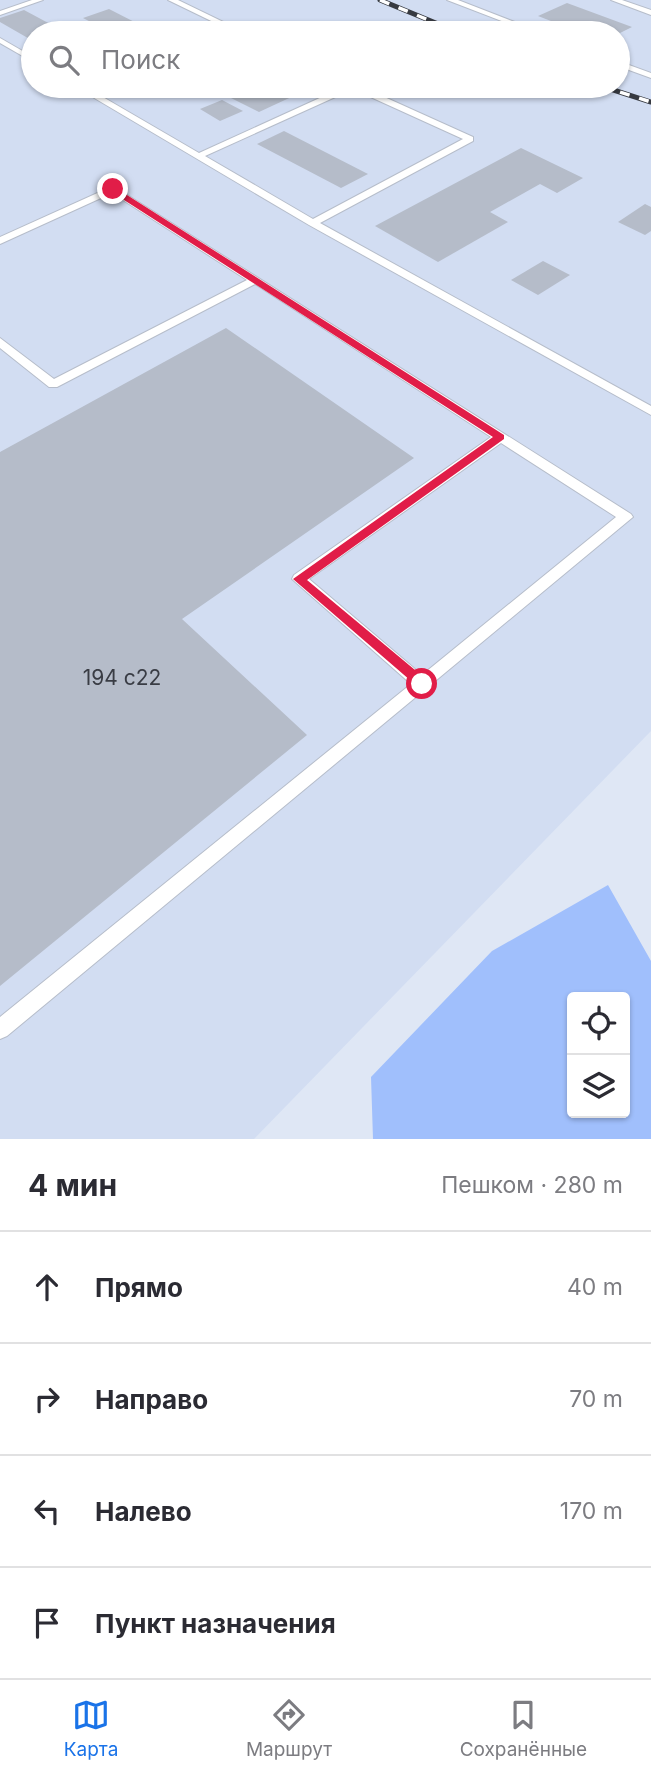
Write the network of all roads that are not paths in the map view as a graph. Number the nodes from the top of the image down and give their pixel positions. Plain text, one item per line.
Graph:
1 (39, 0) edge
2 (172, 0) edge
3 (451, 0) edge
4 (615, 0) edge
5 (0, 13) edge
6 (651, 13) edge
7 (216, 21) edge
8 (507, 21) edge
9 (0, 40) edge
10 (21, 53) edge
11 (630, 68) edge
12 (651, 76) edge
13 (102, 98) edge
14 (327, 98) edge
15 (379, 98) edge
16 (199, 156) junction
17 (313, 223) junction
18 (0, 241) edge
19 (255, 280) junction
20 (0, 342) edge
21 (651, 411) edge
22 (500, 437) junction
23 (422, 684) junction
24 (0, 1029) edge

1 - 5 lane
2 - 7 lane
3 - 8 lane
4 - 6 lane
9 - 10 lane
11 - 12 lane
13 - 16 lane
14 - 16 lane
15 - 17 lane
16 - 17 lane
17 - 21 lane
18 - 19 lane
19 - 20 lane
19 - 22 lane
22 - 23 lane
22 - 23 lane
23 - 24 lane

